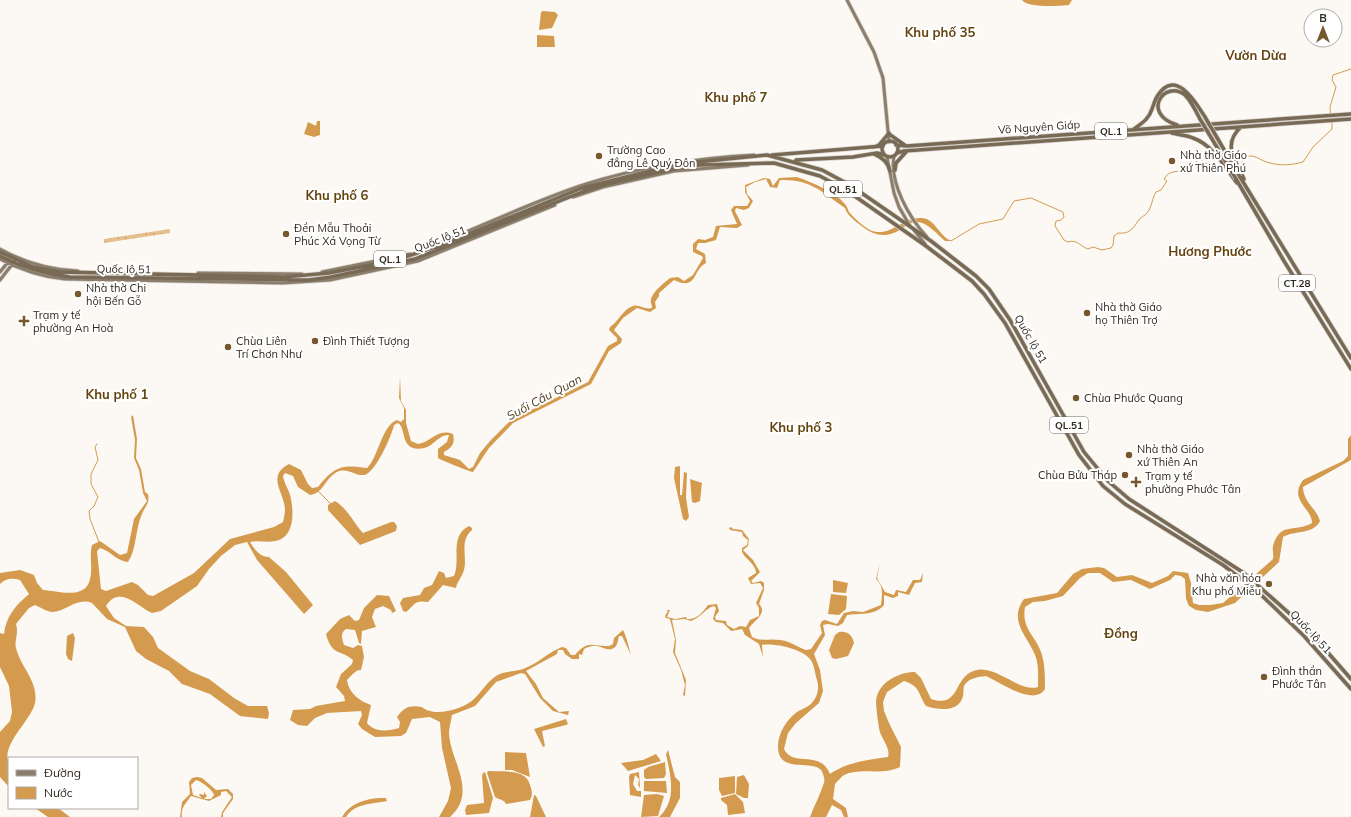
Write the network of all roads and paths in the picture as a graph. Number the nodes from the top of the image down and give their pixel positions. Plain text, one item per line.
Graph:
1 (847, 0) edge
2 (1351, 114) edge
3 (1351, 119) edge
4 (1180, 126) junction
5 (1242, 127) junction
6 (1134, 129) junction
7 (1169, 132) junction
8 (888, 133) junction
9 (889, 142) junction
10 (896, 145) junction
11 (883, 146) junction
12 (907, 146) junction
13 (872, 148) junction
14 (908, 151) junction
15 (783, 153) junction
16 (869, 154) junction
17 (767, 155) junction
18 (895, 155) junction
19 (885, 156) junction
20 (792, 161) junction
21 (784, 162) junction
22 (895, 170) junction
23 (890, 171) junction
24 (1238, 178) junction
25 (614, 180) junction
26 (1250, 192) junction
27 (1245, 195) junction
28 (911, 228) junction
29 (920, 236) junction
30 (0, 250) edge
31 (0, 257) edge
32 (10, 259) junction
33 (15, 261) junction
34 (0, 272) edge
35 (284, 279) junction
36 (0, 280) edge
37 (1351, 358) edge
38 (1351, 370) edge
39 (1139, 505) junction
40 (1135, 510) junction
41 (1351, 679) edge
42 (1351, 689) edge

1 - 8 main road
2 - 4 highway, Võ Nguyên Giáp / QL.1
3 - 5 highway, Võ Nguyên Giáp / QL.1
4 - 6 highway, Võ Nguyên Giáp / QL.1
4 - 24 highway, CT.28, bridge
5 - 7 highway, Võ Nguyên Giáp / QL.1
5 - 26 highway, CT.28
6 - 12 highway, Võ Nguyên Giáp / QL.1
6 - 24 highway, CT.28, bridge
7 - 14 highway, Võ Nguyên Giáp / QL.1
7 - 27 highway, CT.28
8 - 9 main road
8 - 12 highway
8 - 13 highway
9 - 10 highway, QL.1
9 - 11 highway, QL.1
10 - 12 highway, Võ Nguyên Giáp / QL.1
10 - 18 highway
11 - 13 highway, QL.1
11 - 19 highway
13 - 15 highway, QL.1
14 - 18 highway, Võ Nguyên Giáp / QL.1
14 - 22 highway
15 - 17 highway, QL.1
15 - 21 highway
16 - 19 highway, QL.1
16 - 20 highway, QL.1
16 - 23 highway
17 - 21 highway, Quốc lộ 51 / QL.51
17 - 25 highway, Quốc lộ 51 / QL.1
18 - 19 highway, QL.1
18 - 22 main road
19 - 23 main road
20 - 21 highway, QL.1
20 - 28 highway, Quốc lộ 51 / QL.51
21 - 25 highway, Quốc lộ 51 / QL.1
21 - 29 highway, Quốc lộ 51 / QL.51
22 - 29 main road
23 - 28 main road
24 - 26 highway, CT.28
24 - 27 highway, CT.28
25 - 35 highway, Quốc lộ 51 / QL.1
25 - 35 highway, Quốc lộ 51 / QL.1
26 - 37 highway, CT.28
27 - 38 highway, CT.28
28 - 29 highway, Quốc lộ 51 / QL.51
29 - 39 highway, Quốc lộ 51 / QL.51
29 - 40 highway, Quốc lộ 51 / QL.51
30 - 32 highway, Quốc lộ 51 / QL.1
31 - 32 highway, Quốc lộ 51 / QL.1
32 - 33 highway, Quốc lộ 51 / QL.1
32 - 33 main road, Quốc lộ 51 / QL.1
32 - 34 main road
33 - 35 highway, Quốc lộ 51 / QL.1
33 - 35 highway, Quốc lộ 51 / QL.1
33 - 36 main road
39 - 40 highway
39 - 41 highway, Quốc lộ 51 / QL.51
40 - 42 highway, Quốc lộ 51 / QL.51

